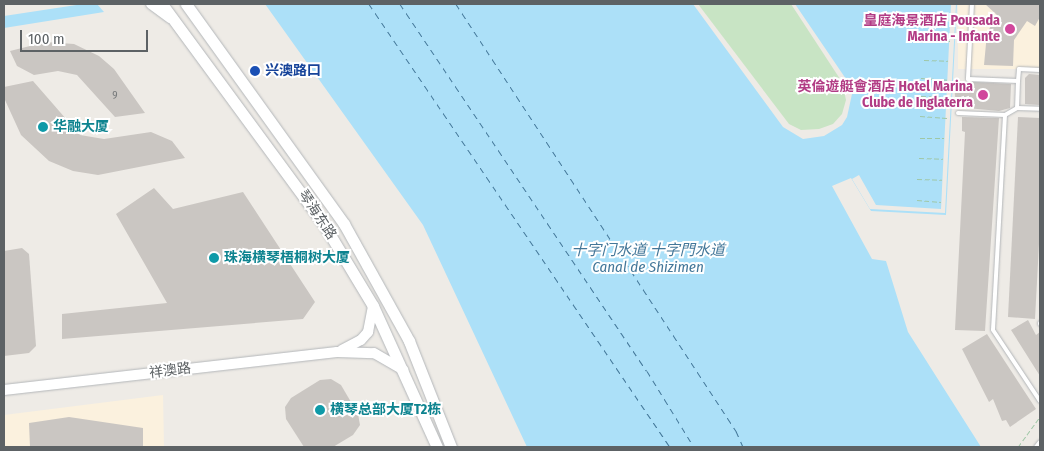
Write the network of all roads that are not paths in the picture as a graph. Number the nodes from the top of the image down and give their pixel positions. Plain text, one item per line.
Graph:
1 (151, 4) edge
2 (162, 4) edge
3 (186, 4) edge
4 (972, 4) edge
5 (177, 23) junction
6 (1040, 70) edge
7 (1018, 82) junction
8 (1017, 108) junction
9 (1040, 109) edge
10 (958, 113) dead end
11 (1005, 115) junction
12 (373, 306) junction
13 (337, 352) junction
14 (403, 370) junction
15 (4, 390) edge
16 (1040, 402) edge
17 (1040, 442) edge
18 (437, 447) edge
19 (451, 447) edge
20 (1036, 447) edge

1 - 5 street
2 - 5 main road, 琴海东路
3 - 19 main road, 琴海东路
4 - 7 lane
5 - 12 main road, 琴海东路
6 - 7 lane
7 - 8 lane
8 - 9 lane
8 - 11 lane
10 - 11 lane
11 - 16 lane
12 - 13 street, 祥澳路
12 - 14 main road, 琴海东路
13 - 14 street, 祥澳路
13 - 15 street, 祥澳路
14 - 18 main road, 琴海东路
17 - 20 lane

